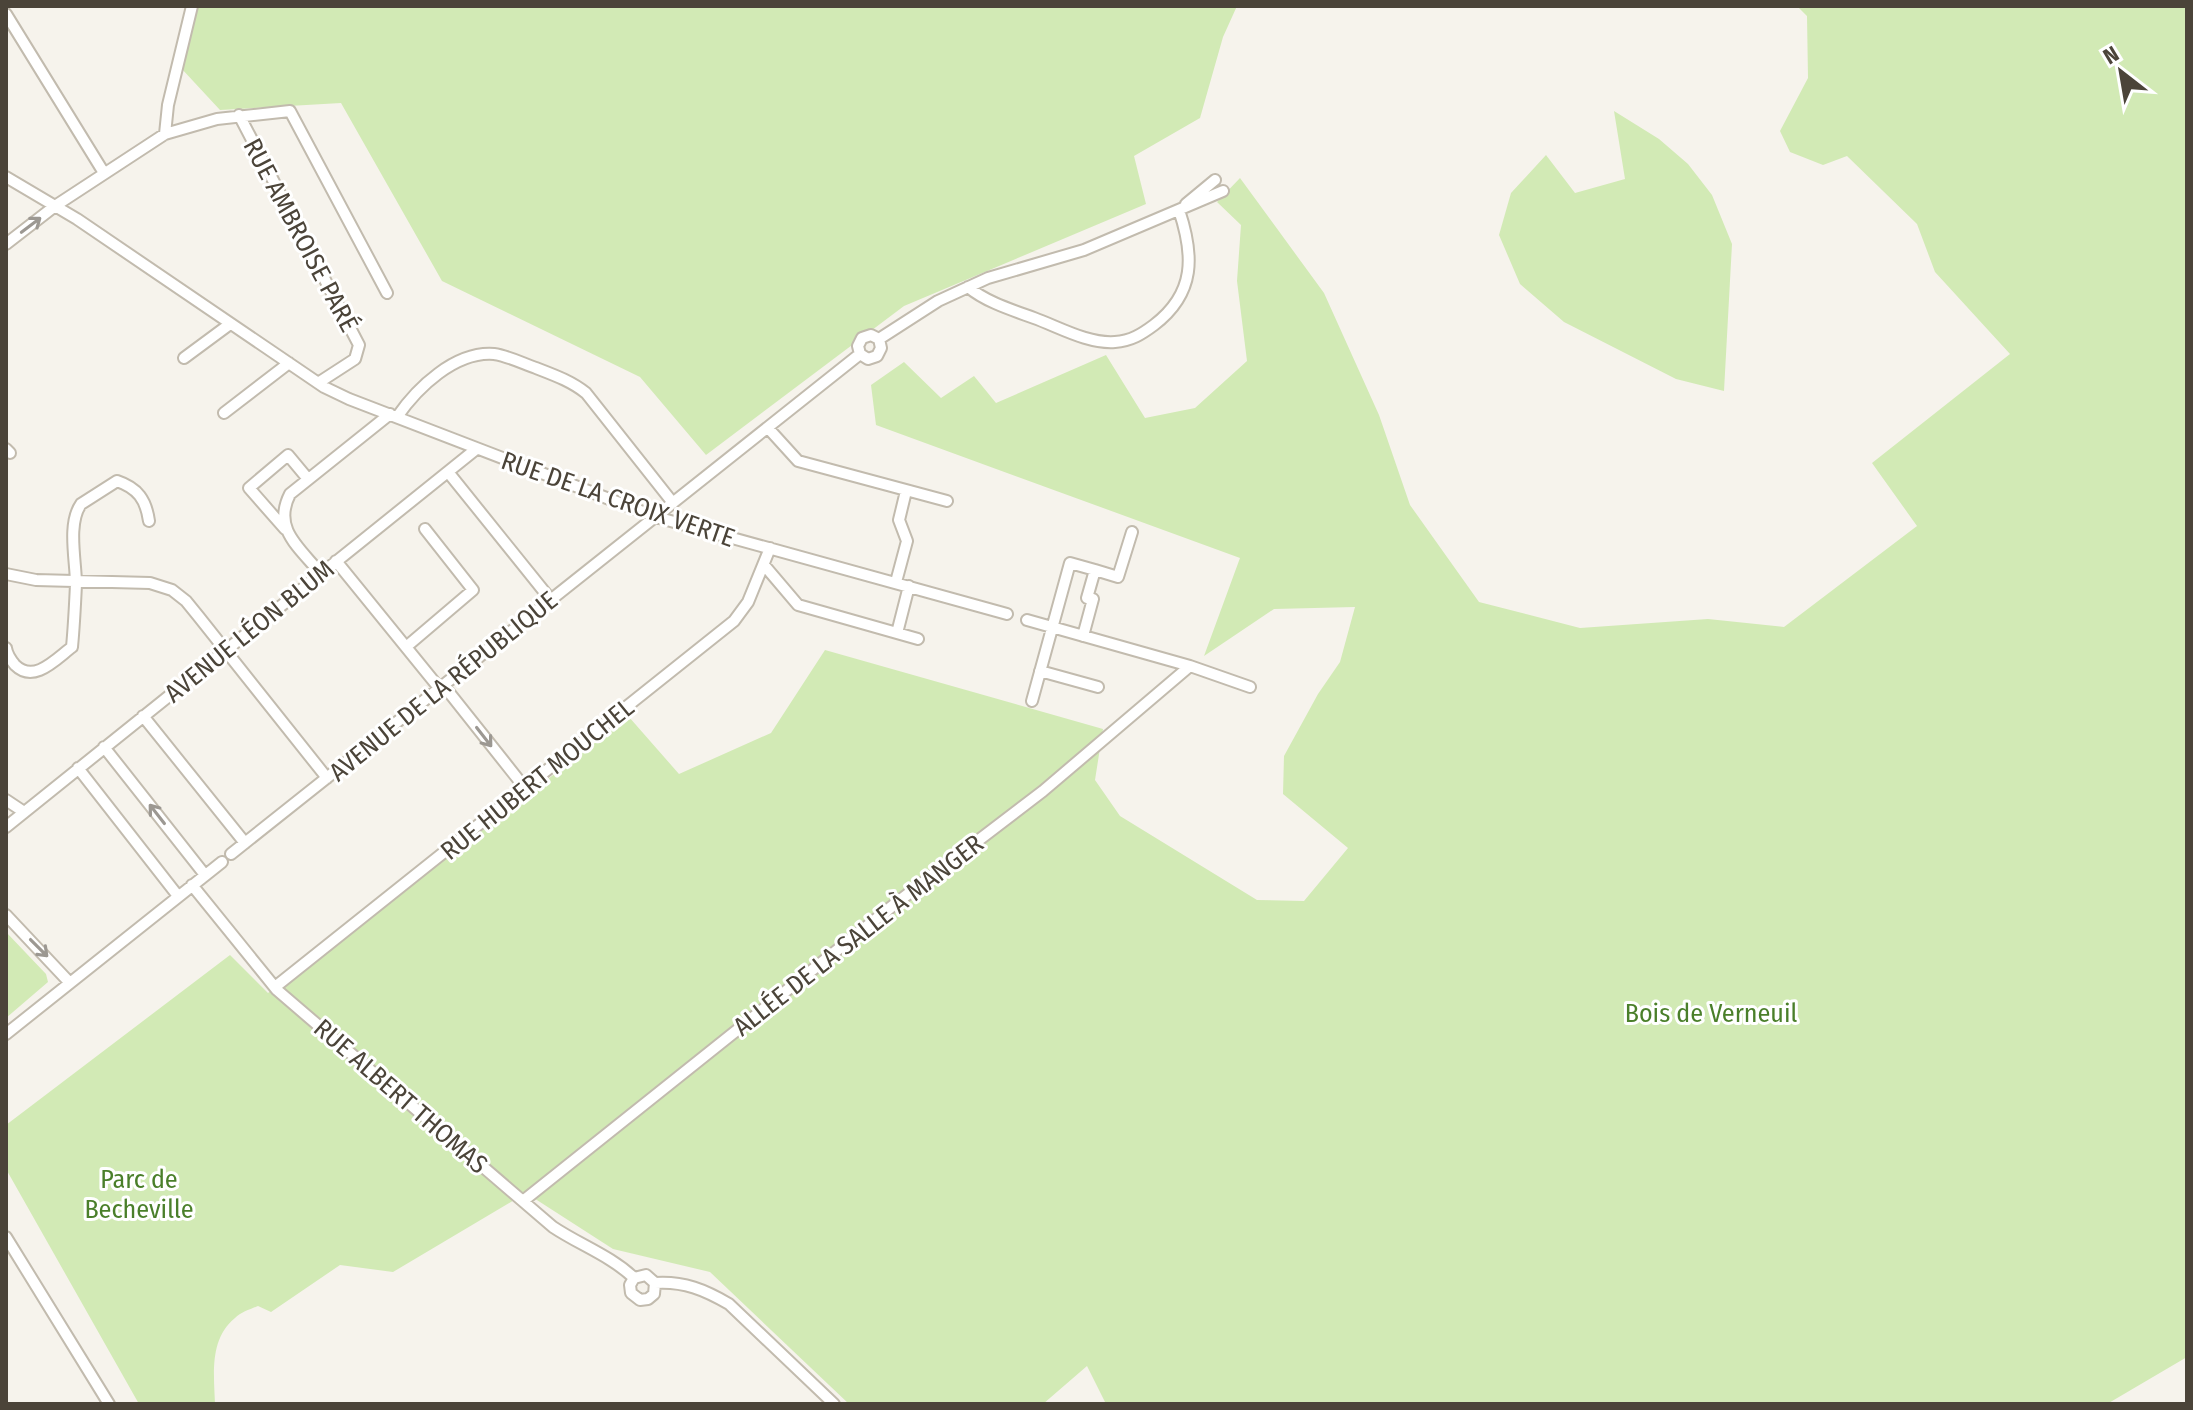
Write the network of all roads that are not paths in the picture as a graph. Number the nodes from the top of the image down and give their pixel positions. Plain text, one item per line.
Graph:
1 (192, 6) edge
2 (6, 14) edge
3 (239, 115) junction
4 (165, 134) junction
5 (104, 173) junction
6 (6, 177) edge
7 (1215, 180) dead end
8 (1223, 191) dead end
9 (55, 206) junction
10 (1179, 210) junction
11 (6, 244) edge
12 (968, 287) junction
13 (387, 293) dead end
14 (230, 324) junction
15 (879, 339) junction
16 (860, 354) junction
17 (184, 358) dead end
18 (289, 363) junction
19 (318, 383) junction
20 (224, 413) dead end
21 (394, 416) junction
22 (768, 428) junction
23 (475, 450) junction
24 (448, 472) junction
25 (308, 479) junction
26 (906, 491) junction
27 (947, 501) dead end
28 (673, 503) junction
29 (656, 517) junction
30 (149, 521) dead end
31 (285, 529) junction
32 (425, 529) dead end
33 (1132, 532) dead end
34 (770, 548) junction
35 (336, 561) junction
36 (764, 565) junction
37 (1095, 570) junction
38 (6, 574) edge
39 (321, 574) junction
40 (76, 582) junction
41 (896, 582) junction
42 (909, 586) junction
43 (551, 600) junction
44 (1007, 614) dead end
45 (1027, 620) dead end
46 (1052, 627) junction
47 (897, 633) junction
48 (1083, 636) junction
49 (918, 639) dead end
50 (406, 647) junction
51 (6, 648) edge
52 (226, 650) junction
53 (1190, 666) junction
54 (1040, 671) junction
55 (442, 687) junction
56 (1098, 687) dead end
57 (1250, 687) dead end
58 (1032, 701) dead end
59 (143, 716) junction
60 (104, 747) junction
61 (78, 768) junction
62 (327, 778) junction
63 (525, 788) junction
64 (6, 800) edge
65 (24, 812) junction
66 (6, 827) edge
67 (245, 843) junction
68 (205, 875) junction
69 (192, 885) junction
70 (178, 896) junction
71 (6, 915) edge
72 (70, 983) junction
73 (275, 987) junction
74 (6, 1034) edge
75 (523, 1201) junction
76 (6, 1237) edge
77 (634, 1278) junction
78 (655, 1283) junction
79 (106, 1403) edge
80 (834, 1404) edge

1 - 4 street
2 - 5 street
3 - 4 street
3 - 13 street
3 - 19 street, RUE AMBROISE PARÉ
4 - 5 street
5 - 9 street
6 - 9 street, RUE DE LA CROIX VERTE
7 - 10 street
8 - 10 street
11 -> 9 street
9 - 14 street, RUE DE LA CROIX VERTE
10 - 12 street
10 - 12 street
12 - 15 street
14 - 17 street
14 - 18 street, RUE DE LA CROIX VERTE
15 - 16 street
15 - 16 street
16 - 22 street, AVENUE DE LA RÉPUBLIQUE
18 - 19 street, RUE DE LA CROIX VERTE
18 - 20 street
19 - 21 street, RUE DE LA CROIX VERTE
21 - 23 street, RUE DE LA CROIX VERTE
21 - 25 street
21 - 28 street
22 - 26 street
22 - 28 street, AVENUE DE LA RÉPUBLIQUE
23 - 24 street, AVENUE LÉON BLUM
23 - 29 street, RUE DE LA CROIX VERTE
24 - 35 street, AVENUE LÉON BLUM
24 - 43 street
25 - 31 street
25 - 31 street
26 - 27 street
26 - 41 street
28 - 29 street, AVENUE DE LA RÉPUBLIQUE
29 - 34 street, RUE DE LA CROIX VERTE
29 - 43 street, AVENUE DE LA RÉPUBLIQUE
30 - 40 street
31 - 39 street
32 - 50 street
33 - 37 street
34 - 36 street, RUE HUBERT MOUCHEL
34 - 41 street, RUE DE LA CROIX VERTE
35 - 39 street, AVENUE LÉON BLUM
35 - 50 street
36 - 47 street
36 - 63 street, RUE HUBERT MOUCHEL
37 - 46 street
37 - 48 street
38 - 40 street
39 - 52 street, AVENUE LÉON BLUM
40 - 51 street
40 - 52 street
41 - 42 street, RUE DE LA CROIX VERTE
42 - 44 street, RUE DE LA CROIX VERTE
42 - 47 street
43 - 55 street, AVENUE DE LA RÉPUBLIQUE
45 - 46 street
46 - 48 street
46 - 54 street
47 - 49 street
48 - 53 street
50 - 55 street
52 - 59 street, AVENUE LÉON BLUM
52 - 62 street
53 - 57 street
53 - 75 street, ALLÉE DE LA SALLE À MANGER
54 - 56 street
54 - 58 street
55 - 62 street, AVENUE DE LA RÉPUBLIQUE
55 -> 63 street
59 - 60 street, AVENUE LÉON BLUM
59 - 67 street
60 - 61 street, AVENUE LÉON BLUM
68 -> 60 street
61 - 65 street, AVENUE LÉON BLUM
61 - 70 street
62 - 67 street, AVENUE DE LA RÉPUBLIQUE
63 - 73 street, RUE HUBERT MOUCHEL
64 - 65 street
65 - 66 street, AVENUE LÉON BLUM
67 - 68 street, AVENUE DE LA RÉPUBLIQUE
68 - 69 street, AVENUE DE LA RÉPUBLIQUE
69 - 70 street, AVENUE DE LA RÉPUBLIQUE
69 - 73 street, RUE ALBERT THOMAS
70 - 72 street, AVENUE DE LA RÉPUBLIQUE
71 -> 72 street
72 - 74 street, AVENUE DE LA RÉPUBLIQUE
73 - 75 street, RUE ALBERT THOMAS
75 - 77 street, RUE ALBERT THOMAS
76 - 79 street
77 - 78 street
77 - 78 street
78 - 80 street

